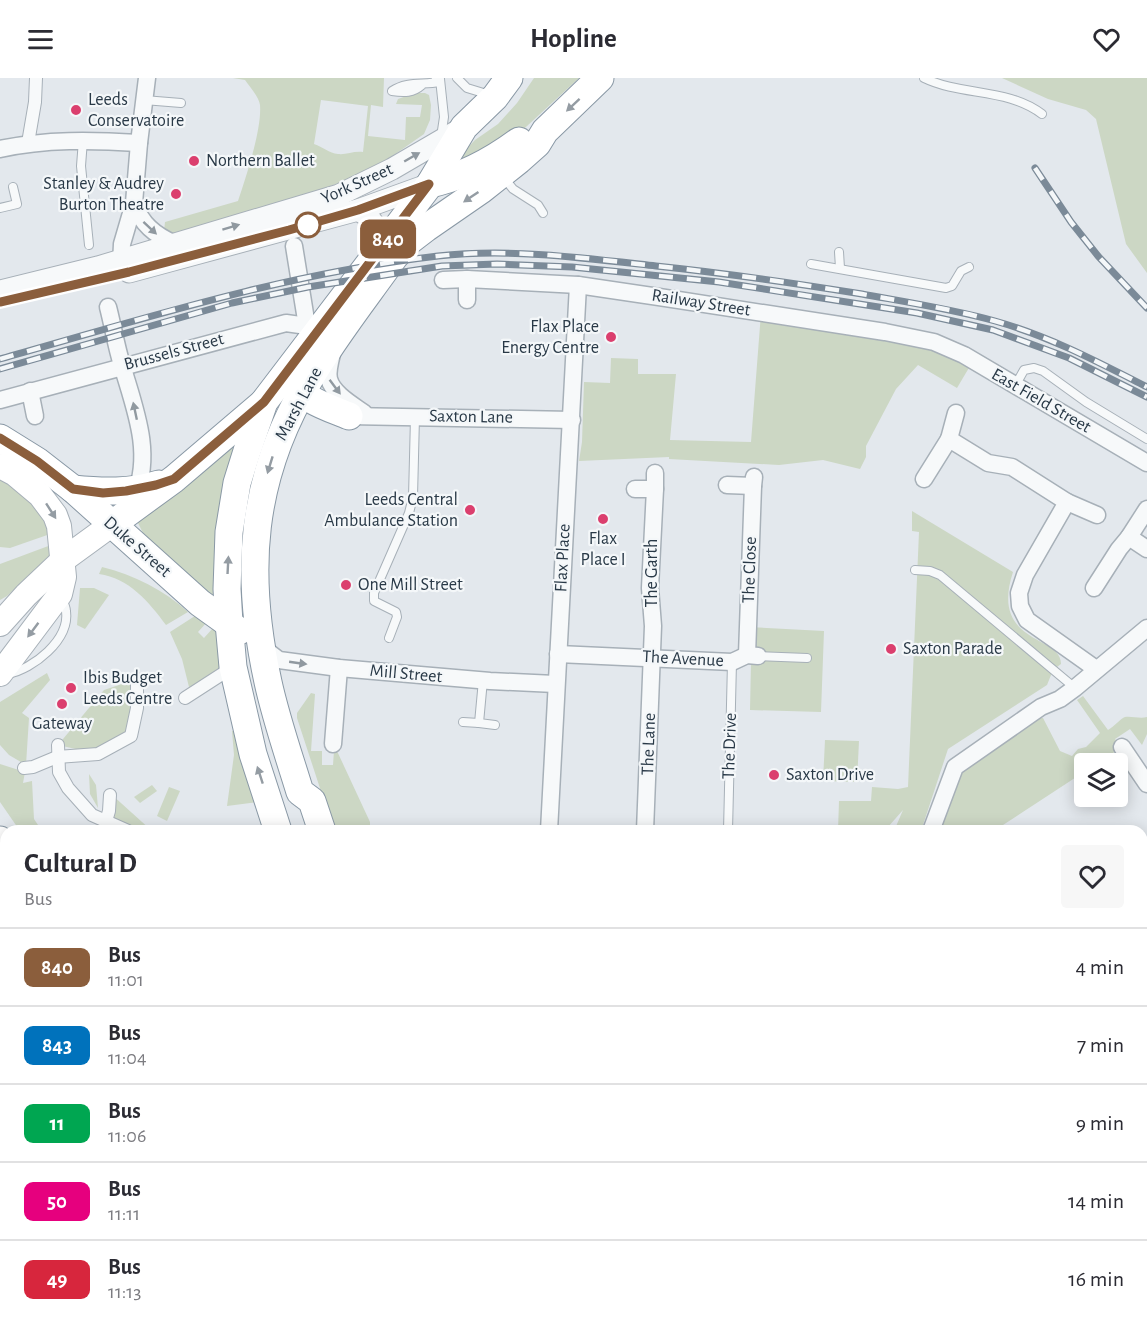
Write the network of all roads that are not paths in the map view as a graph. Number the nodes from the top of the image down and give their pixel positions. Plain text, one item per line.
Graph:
1 (36, 78) edge
2 (147, 78) edge
3 (457, 78) edge
4 (600, 78) edge
5 (924, 78) edge
6 (438, 79) edge
7 (502, 87) edge
8 (144, 100) junction
9 (391, 101) dead end
10 (181, 103) dead end
11 (1042, 114) dead end
12 (464, 127) junction
13 (545, 131) junction
14 (83, 140) junction
15 (440, 141) junction
16 (28, 143) junction
17 (139, 143) junction
18 (0, 149) edge
19 (501, 175) junction
20 (429, 184) junction
21 (13, 187) dead end
22 (134, 203) junction
23 (0, 208) edge
24 (358, 210) junction
25 (543, 213) dead end
26 (293, 242) dead end
27 (175, 244) junction
28 (89, 245) dead end
29 (379, 250) junction
30 (839, 252) dead end
31 (811, 264) dead end
32 (125, 266) junction
33 (969, 267) dead end
34 (840, 268) junction
35 (467, 279) junction
36 (443, 280) dead end
37 (578, 285) junction
38 (6, 295) edge
39 (467, 300) dead end
40 (108, 307) dead end
41 (318, 335) junction
42 (934, 342) joint
43 (122, 366) junction
44 (295, 382) junction
45 (1015, 386) junction
46 (30, 391) junction
47 (0, 400) edge
48 (264, 402) junction
49 (956, 413) dead end
50 (35, 416) dead end
51 (415, 416) junction
52 (360, 417) junction
53 (572, 420) junction
54 (284, 429) junction
55 (0, 438) edge
56 (949, 439) junction
57 (1147, 439) edge
58 (0, 452) edge
59 (1147, 463) edge
60 (8, 470) edge
61 (174, 479) junction
62 (924, 479) dead end
63 (727, 485) dead end
64 (73, 489) junction
65 (138, 489) junction
66 (635, 489) dead end
67 (1067, 502) junction
68 (1147, 509) edge
69 (1097, 515) dead end
70 (118, 519) junction
71 (1129, 537) junction
72 (1147, 549) edge
73 (63, 560) junction
74 (915, 570) dead end
75 (1094, 588) dead end
76 (229, 623) junction
77 (0, 624) edge
78 (1147, 628) edge
79 (389, 638) dead end
80 (262, 648) junction
81 (558, 654) junction
82 (745, 657) junction
83 (652, 658) junction
84 (807, 658) dead end
85 (234, 667) junction
86 (339, 668) junction
87 (1096, 669) junction
88 (0, 675) edge
89 (136, 679) dead end
90 (483, 680) junction
91 (555, 684) junction
92 (1075, 688) junction
93 (184, 698) dead end
94 (463, 722) dead end
95 (479, 723) junction
96 (495, 725) dead end
97 (333, 744) dead end
98 (1122, 747) dead end
99 (58, 751) junction
100 (24, 768) dead end
101 (1147, 784) edge
102 (300, 792) junction
103 (110, 795) dead end
104 (106, 821) junction
105 (115, 825) edge
106 (276, 825) edge
107 (302, 825) edge
108 (320, 825) edge
109 (549, 825) edge
110 (645, 825) edge
111 (729, 825) edge
112 (933, 825) edge

1 - 16 street
2 - 8 street
3 - 7 lane
4 -> 13 highway, Marsh Lane
5 - 11 lane
6 - 9 lane
6 - 15 lane
7 - 12 highway, Marsh Lane
8 - 10 lane
8 - 17 street
12 - 15 street, York Street
12 - 20 highway, Marsh Lane
13 - 19 highway, Marsh Lane
13 - 20 highway
14 - 16 street
14 - 17 street
14 - 28 lane
27 -> 15 street, York Street
16 - 18 street
17 - 22 street
19 - 25 lane
19 -> 41 highway, Marsh Lane
20 - 24 street, York Street
20 - 29 highway, Marsh Lane
21 - 23 lane
22 -> 27 street
22 - 32 street
24 - 29 street
24 - 32 street, York Street
26 - 41 street
27 - 32 street, York Street
29 - 41 highway, Marsh Lane
30 - 34 lane
31 - 34 lane
32 - 38 street, York Street
33 - 34 lane
35 - 36 street, Railway Street
35 - 37 street, Railway Street
35 - 39 street
37 - 42 street, Railway Street
37 - 53 street, Flax Place
40 - 43 street
41 - 43 street, Brussels Street
41 - 44 highway, Marsh Lane
41 -> 52 street
42 - 45 street, East Field Street
43 - 46 street, Brussels Street
65 -> 43 street
44 - 48 highway, Marsh Lane
44 - 52 highway
44 - 54 highway, Marsh Lane
45 - 57 lane
45 - 59 street, East Field Street
46 - 47 street, Brussels Street
46 - 50 street
48 - 61 highway
76 -> 48 highway, Marsh Lane
49 - 56 street
51 - 52 street, Saxton Lane
51 - 53 street, Saxton Lane
51 - 79 lane
52 - 54 highway
53 - 81 street, Flax Place
54 -> 80 highway, Marsh Lane
55 - 64 highway, Duke Street
56 - 62 street
56 - 67 street
58 - 60 main road
60 -> 73 main road
61 - 65 highway
61 - 70 highway
63 - 82 street, The Close
64 - 65 highway
64 - 70 highway, Duke Street
65 - 70 street
66 - 83 street, The Garth
67 - 69 street
67 - 87 street
68 - 71 street
70 - 73 main road
70 - 76 highway, Duke Street
71 - 72 street
71 - 75 street
73 - 77 main road
73 -> 88 main road
74 - 92 lane
76 - 80 highway, Duke Street
76 - 85 highway, Marsh Lane
78 - 87 street
80 -> 86 street, Mill Street
80 - 102 highway, Marsh Lane
81 - 83 street, The Avenue
81 - 91 street, Flax Place
82 - 83 street, The Avenue
82 - 84 lane, The Avenue
82 - 111 lane, The Drive
83 - 110 street, The Lane
85 - 93 street
106 -> 85 highway, Marsh Lane
86 - 90 street, Mill Street
86 - 97 street
87 - 92 street
89 - 99 street
90 - 91 street, Mill Street
90 - 95 lane
91 - 109 street, Flax Place
92 - 112 street
94 - 95 lane
95 - 96 lane
98 - 101 street
99 - 100 street
99 - 104 street
102 - 107 highway
102 - 108 highway, Marsh Lane
103 - 104 street
104 - 105 street

